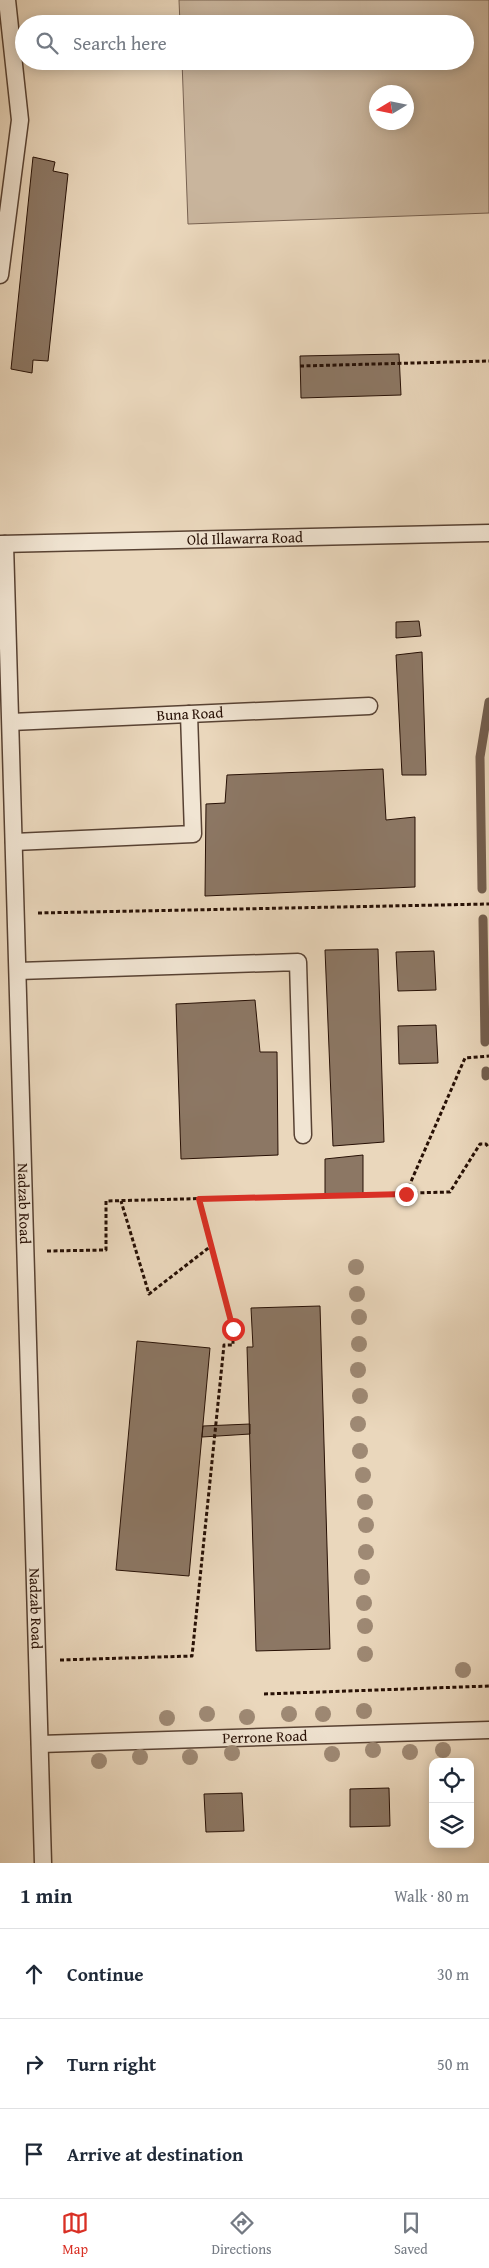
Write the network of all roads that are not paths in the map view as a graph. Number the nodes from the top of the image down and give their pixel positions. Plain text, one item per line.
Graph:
1 (7, 0) edge
2 (0, 275) edge
3 (489, 533) edge
4 (3, 544) edge
5 (368, 706) dead end
6 (189, 714) junction
7 (11, 722) junction
8 (14, 842) junction
9 (18, 971) junction
10 (303, 1135) dead end
11 (489, 1730) edge
12 (40, 1744) junction
13 (43, 1863) edge

1 - 2 lane
3 - 4 lane, Old Illawarra Road
4 - 7 lane, Nadzab Road
5 - 6 lane, Buna Road
6 - 7 lane, Buna Road
6 - 8 lane
7 - 8 lane, Nadzab Road
8 - 9 lane, Nadzab Road
9 - 10 lane
9 - 12 lane, Nadzab Road
11 - 12 lane, Perrone Road
12 - 13 lane, Nadzab Road

